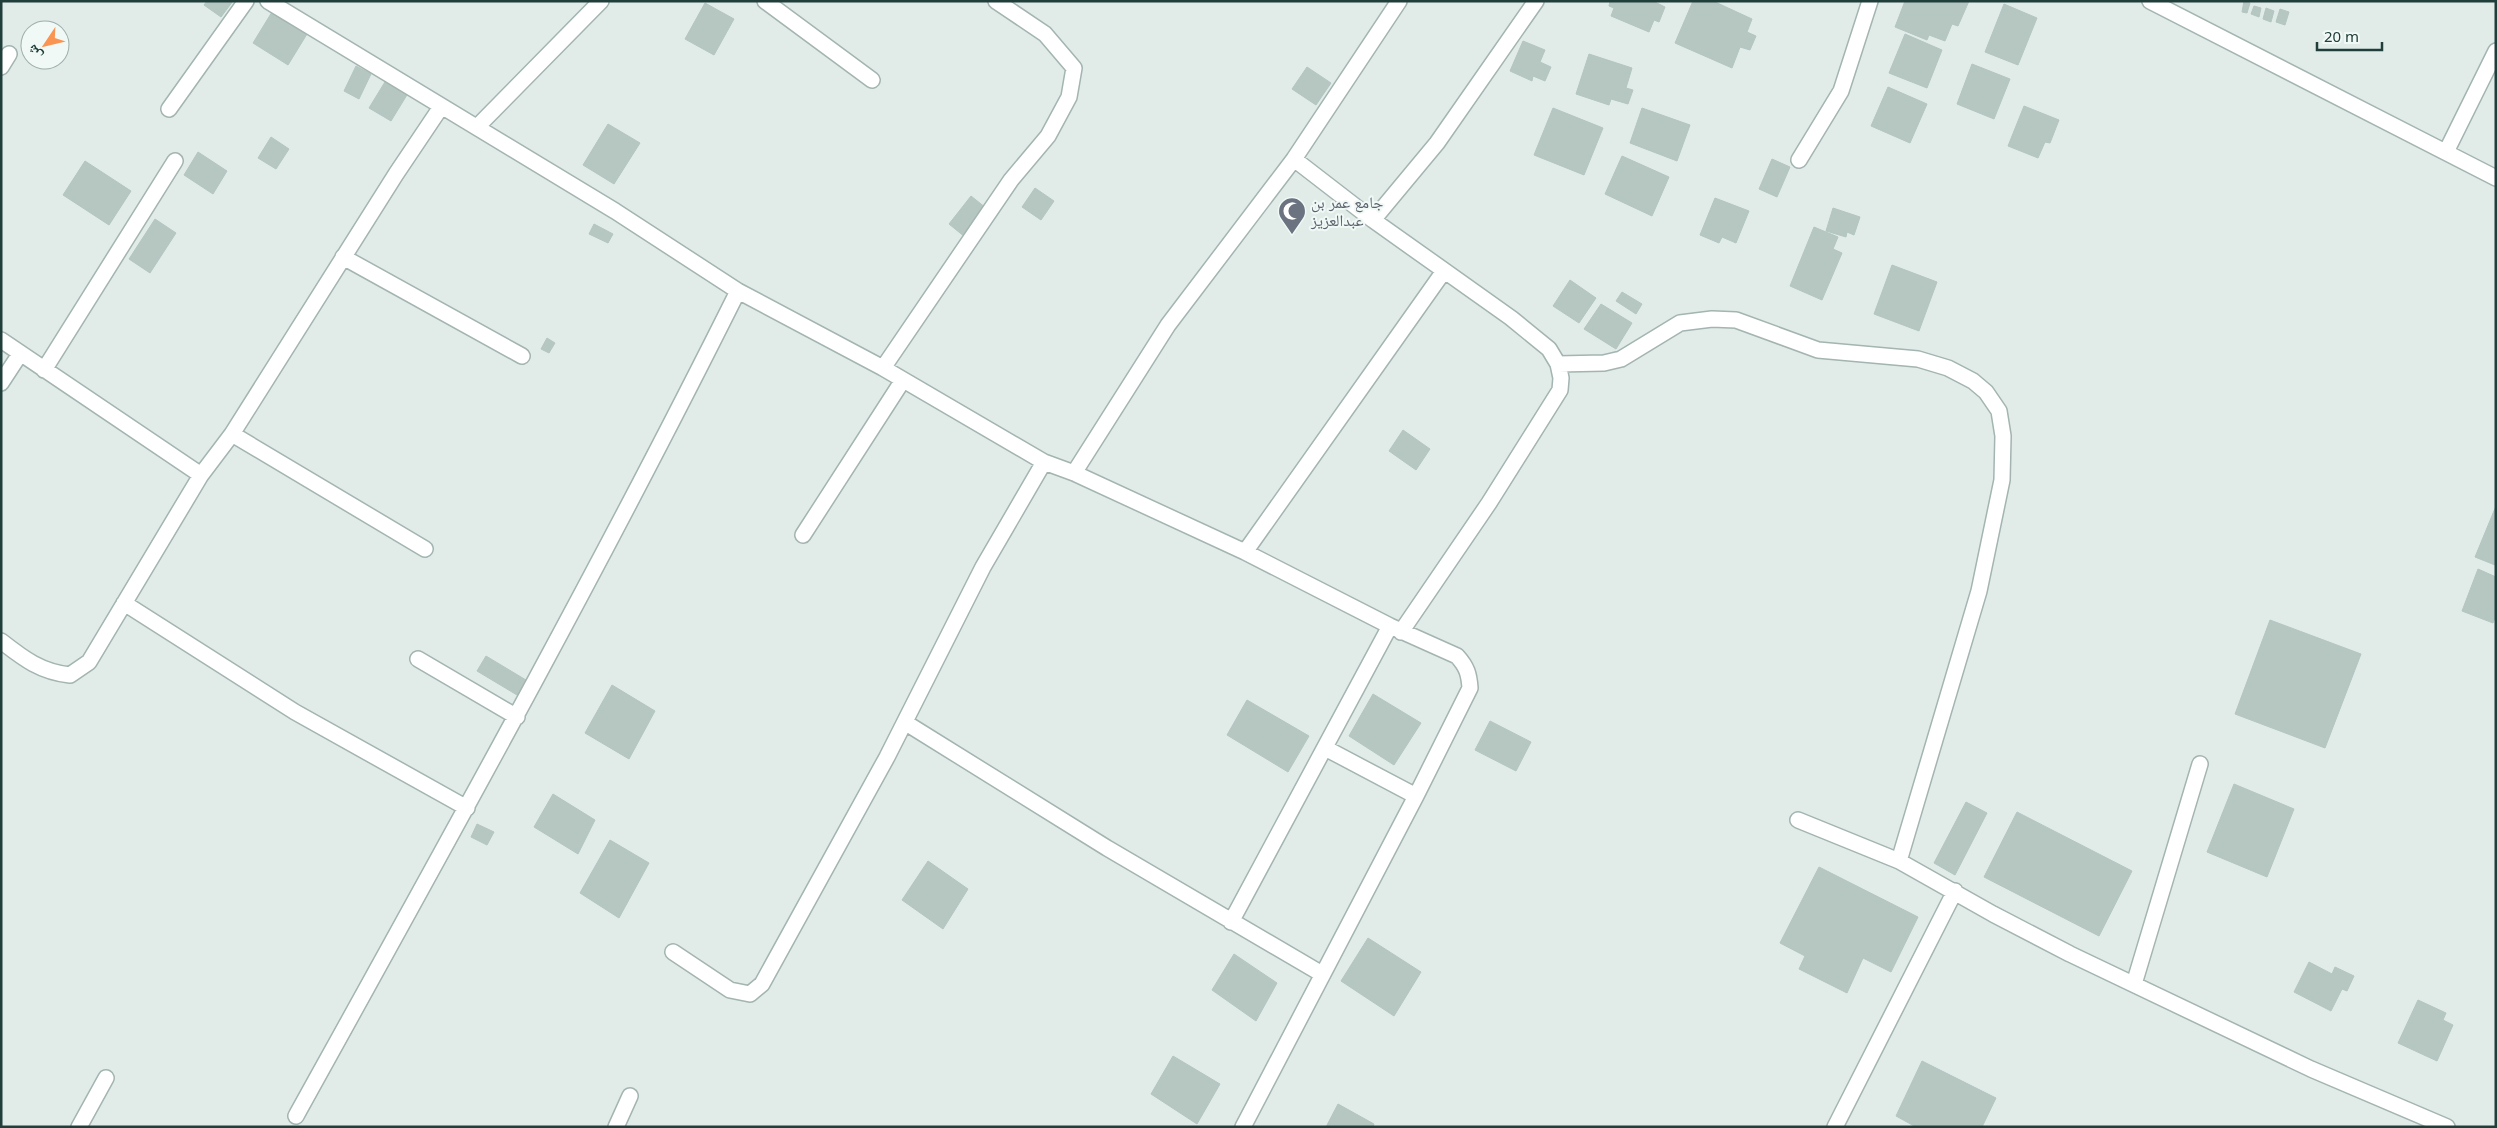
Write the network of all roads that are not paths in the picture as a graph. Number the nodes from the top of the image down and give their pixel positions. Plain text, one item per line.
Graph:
1 (246, 1) edge
2 (268, 1) edge
3 (601, 1) edge
4 (765, 1) edge
5 (996, 1) edge
6 (1399, 1) edge
7 (1536, 1) edge
8 (1870, 1) edge
9 (2150, 1) edge
10 (2496, 50) edge
11 (872, 80) dead end
12 (442, 107) junction
13 (169, 110) dead end
14 (477, 127) junction
15 (2446, 152) junction
16 (1294, 159) junction
17 (1799, 160) dead end
18 (175, 161) dead end
19 (2496, 178) edge
20 (1373, 220) junction
21 (343, 257) junction
22 (1444, 271) junction
23 (738, 291) junction
24 (1, 340) edge
25 (20, 354) junction
26 (522, 356) dead end
27 (1558, 364) junction
28 (883, 368) junction
29 (44, 370) junction
30 (903, 380) junction
31 (1, 382) edge
32 (232, 434) junction
33 (1044, 462) junction
34 (1074, 473) junction
35 (201, 475) junction
36 (803, 536) dead end
37 (425, 549) dead end
38 (1245, 552) junction
39 (124, 603) junction
40 (1396, 629) junction
41 (1, 641) edge
42 (418, 659) dead end
43 (517, 717) junction
44 (906, 722) junction
45 (1325, 748) junction
46 (2200, 764) dead end
47 (1416, 796) junction
48 (467, 808) junction
49 (1798, 820) dead end
50 (1899, 861) junction
51 (1955, 892) junction
52 (1232, 922) junction
53 (673, 952) dead end
54 (1322, 974) junction
55 (2134, 984) junction
56 (106, 1078) dead end
57 (630, 1096) dead end
58 (296, 1116) dead end
59 (79, 1127) edge
60 (616, 1127) edge
61 (1243, 1127) edge
62 (1835, 1127) edge
63 (2447, 1127) edge

1 - 13 street
2 - 12 street
3 - 14 street
4 - 11 street
5 - 28 street
6 - 16 street
7 - 20 street
8 - 17 street
9 - 15 street
10 - 15 street
12 - 14 street
12 - 21 street
14 - 23 street
15 - 19 street
16 - 20 street
16 - 34 street
18 - 29 street
20 - 22 street
21 - 26 street
21 - 32 street
22 - 27 street
22 - 38 street
23 - 28 street
23 - 43 street
24 - 25 street
25 - 29 street
25 - 31 street
27 - 40 street
27 - 50 street
28 - 30 street
29 - 35 street
30 - 33 street
30 - 36 street
32 - 35 street
32 - 37 street
33 - 34 street
33 - 44 street
34 - 38 street
35 - 39 street
38 - 40 street
39 - 41 street
39 - 48 street
40 - 45 street
40 - 47 street
42 - 43 street
43 - 48 street
44 - 52 street
44 - 53 street
45 - 47 street
45 - 52 street
46 - 55 street
47 - 54 street
48 - 58 street
49 - 50 street
50 - 51 street
51 - 55 street
51 - 62 street
52 - 54 street
54 - 61 street
55 - 63 street
56 - 59 street
57 - 60 street

